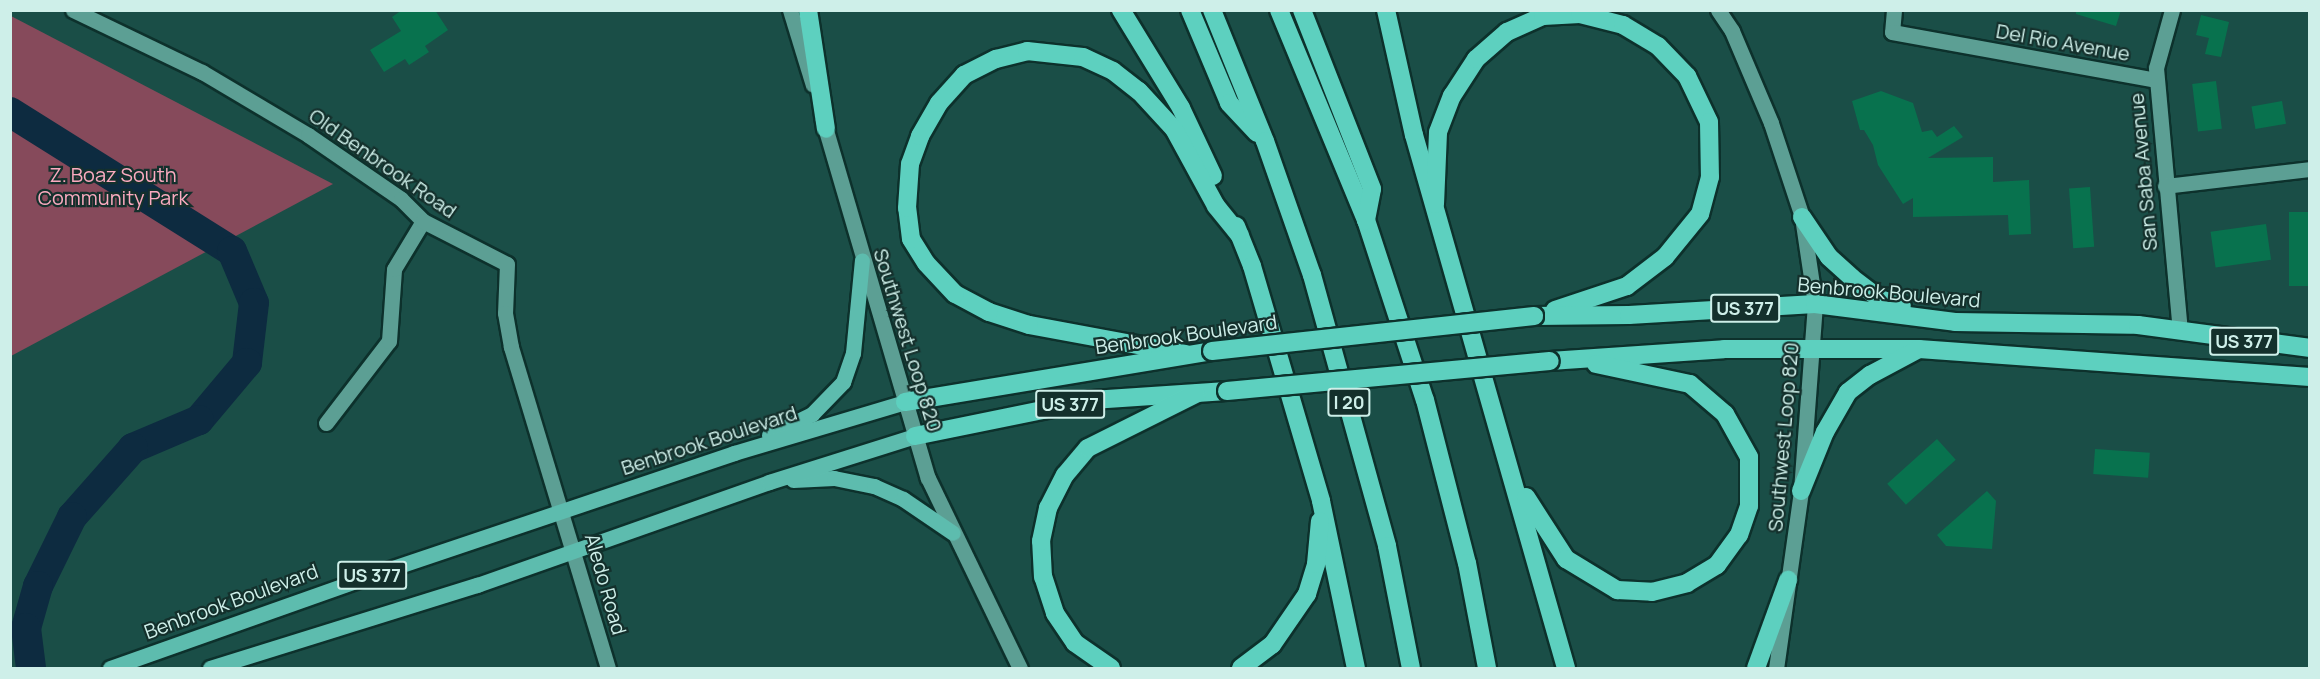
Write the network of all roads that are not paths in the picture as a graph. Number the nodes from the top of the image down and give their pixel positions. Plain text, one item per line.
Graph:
1 (73, 10) edge
2 (790, 10) edge
3 (808, 10) edge
4 (1121, 10) edge
5 (1190, 10) edge
6 (1212, 10) edge
7 (1279, 10) edge
8 (1302, 10) edge
9 (1386, 10) edge
10 (1718, 10) edge
11 (1894, 10) edge
12 (2172, 10) edge
13 (2156, 80) junction
14 (826, 129) junction
15 (1265, 141) junction
16 (2310, 169) edge
17 (2165, 186) junction
18 (1435, 204) junction
19 (1802, 217) junction
20 (1366, 220) junction
21 (423, 221) junction
22 (1240, 236) junction
23 (862, 260) junction
24 (1815, 304) junction
25 (1536, 316) junction
26 (1955, 322) junction
27 (2180, 331) junction
28 (2310, 348) edge
29 (1813, 349) junction
30 (1919, 349) junction
31 (1186, 354) junction
32 (1559, 360) junction
33 (2310, 377) edge
34 (1196, 394) junction
35 (905, 402) junction
36 (326, 423) dead end
37 (915, 436) junction
38 (734, 453) junction
39 (1514, 481) junction
40 (769, 482) junction
41 (1801, 491) junction
42 (1321, 501) junction
43 (563, 512) junction
44 (953, 533) junction
45 (575, 548) junction
46 (1788, 580) junction
47 (110, 669) edge
48 (210, 669) edge
49 (608, 669) edge
50 (1020, 669) edge
51 (1111, 669) edge
52 (1241, 669) edge
53 (1356, 669) edge
54 (1411, 669) edge
55 (1487, 669) edge
56 (1566, 669) edge
57 (1756, 669) edge
58 (1776, 669) edge

1 - 21 street, Old Benbrook Road
2 - 14 street, Southwest Loop 820
3 - 14 highway
4 - 22 highway
5 - 15 highway
6 - 15 highway, I 20
7 - 20 highway
8 - 20 highway
9 - 18 highway
10 - 19 street, Southwest Loop 820
11 - 13 street, Del Rio Avenue
12 - 13 street, San Saba Avenue
13 - 17 street, San Saba Avenue
14 - 23 street, Southwest Loop 820
15 - 54 highway, I 20
16 - 17 street
17 - 27 street, San Saba Avenue
18 - 25 highway
18 - 39 highway
19 - 24 street, Southwest Loop 820
19 - 26 highway
20 - 55 highway
21 - 36 street
21 - 43 street, Old Benbrook Road
22 - 31 highway
22 - 42 highway
23 - 35 street, Southwest Loop 820
23 - 38 main road
24 - 25 highway, Benbrook Boulevard / US 377
24 - 26 highway, Benbrook Boulevard / US 377
24 - 29 street, Southwest Loop 820
25 - 31 highway, Benbrook Boulevard / US 377, bridge
26 - 27 highway, Benbrook Boulevard / US 377
27 - 28 highway, Benbrook Boulevard / US 377
29 - 30 highway, US 377
29 - 32 highway, US 377
29 - 41 street, Southwest Loop 820
30 - 33 highway, US 377
30 - 41 highway
31 - 35 highway, Benbrook Boulevard / US 377
32 - 34 highway, US 377, bridge
32 - 39 highway
34 - 37 highway, US 377
34 - 51 highway
35 - 37 street, Southwest Loop 820
35 - 38 main road, Benbrook Boulevard / US 377
37 - 40 main road, US 377
37 - 44 street, Southwest Loop 820
38 - 43 main road, Benbrook Boulevard / US 377
39 - 56 highway
40 - 44 main road
40 - 45 main road, US 377
41 - 46 street, Southwest Loop 820
42 - 52 highway
42 - 53 highway
43 - 45 street, Aledo Road
43 - 47 main road, Benbrook Boulevard / US 377
44 - 50 street, Southwest Loop 820
45 - 48 main road, US 377
45 - 49 street, Aledo Road
46 - 57 highway
46 - 58 street, Southwest Loop 820

